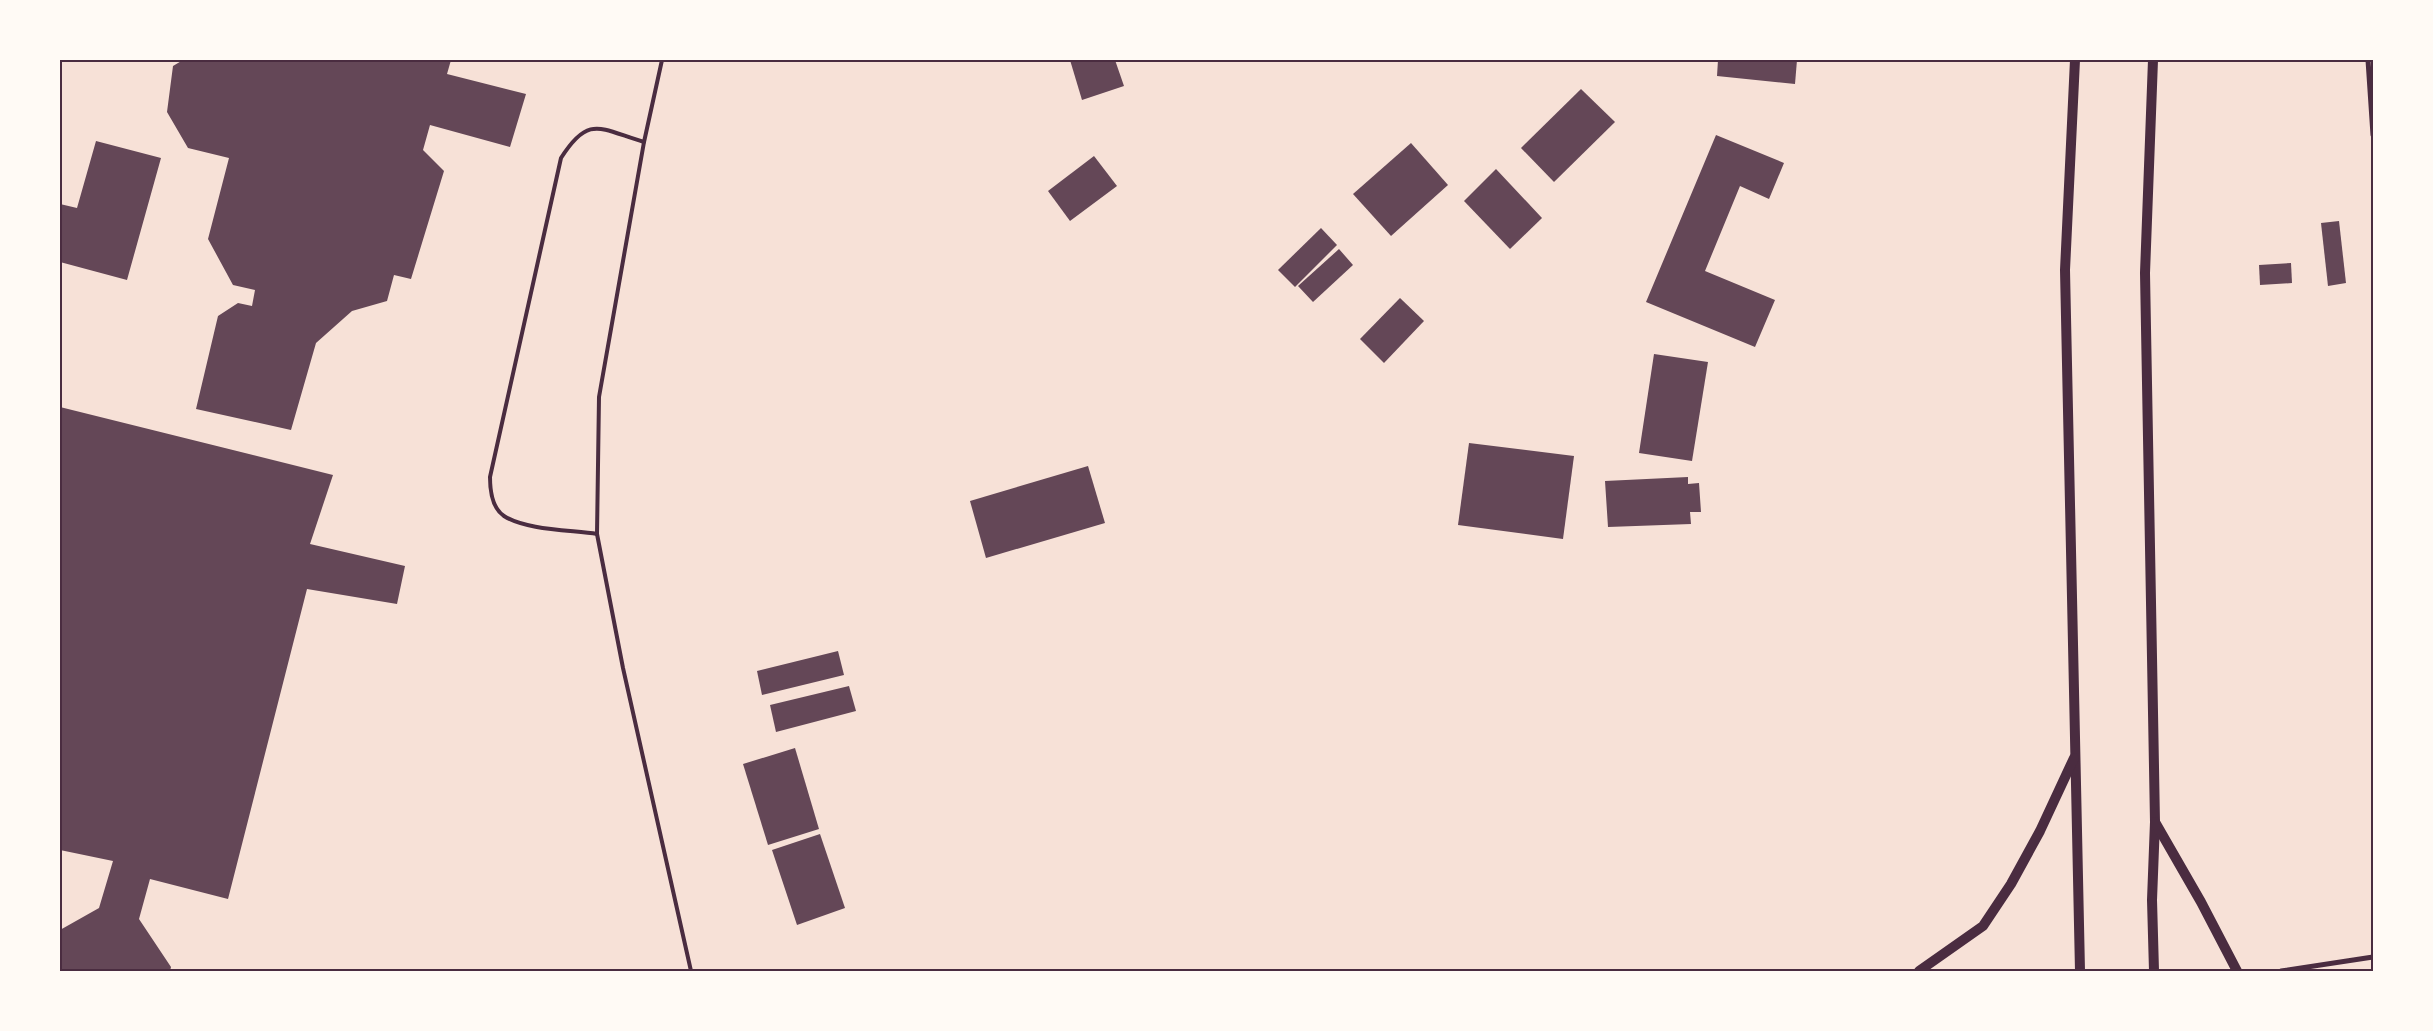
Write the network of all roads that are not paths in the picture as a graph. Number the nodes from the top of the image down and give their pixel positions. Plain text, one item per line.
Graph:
1 (662, 60) edge
2 (2075, 60) edge
3 (2153, 60) edge
4 (2368, 60) edge
5 (2373, 135) edge
6 (644, 142) junction
7 (597, 534) junction
8 (2075, 754) junction
9 (2155, 822) junction
10 (2373, 957) edge
11 (691, 971) edge
12 (1919, 971) edge
13 (2080, 971) edge
14 (2154, 971) edge
15 (2237, 971) edge
16 (2281, 971) edge

1 - 6 lane
2 - 8 main road
3 - 9 main road
4 - 5 street
6 - 7 lane
6 - 7 lane
7 - 11 lane
8 - 12 main road
8 - 13 main road
9 - 14 main road
9 - 15 main road
10 - 16 street

